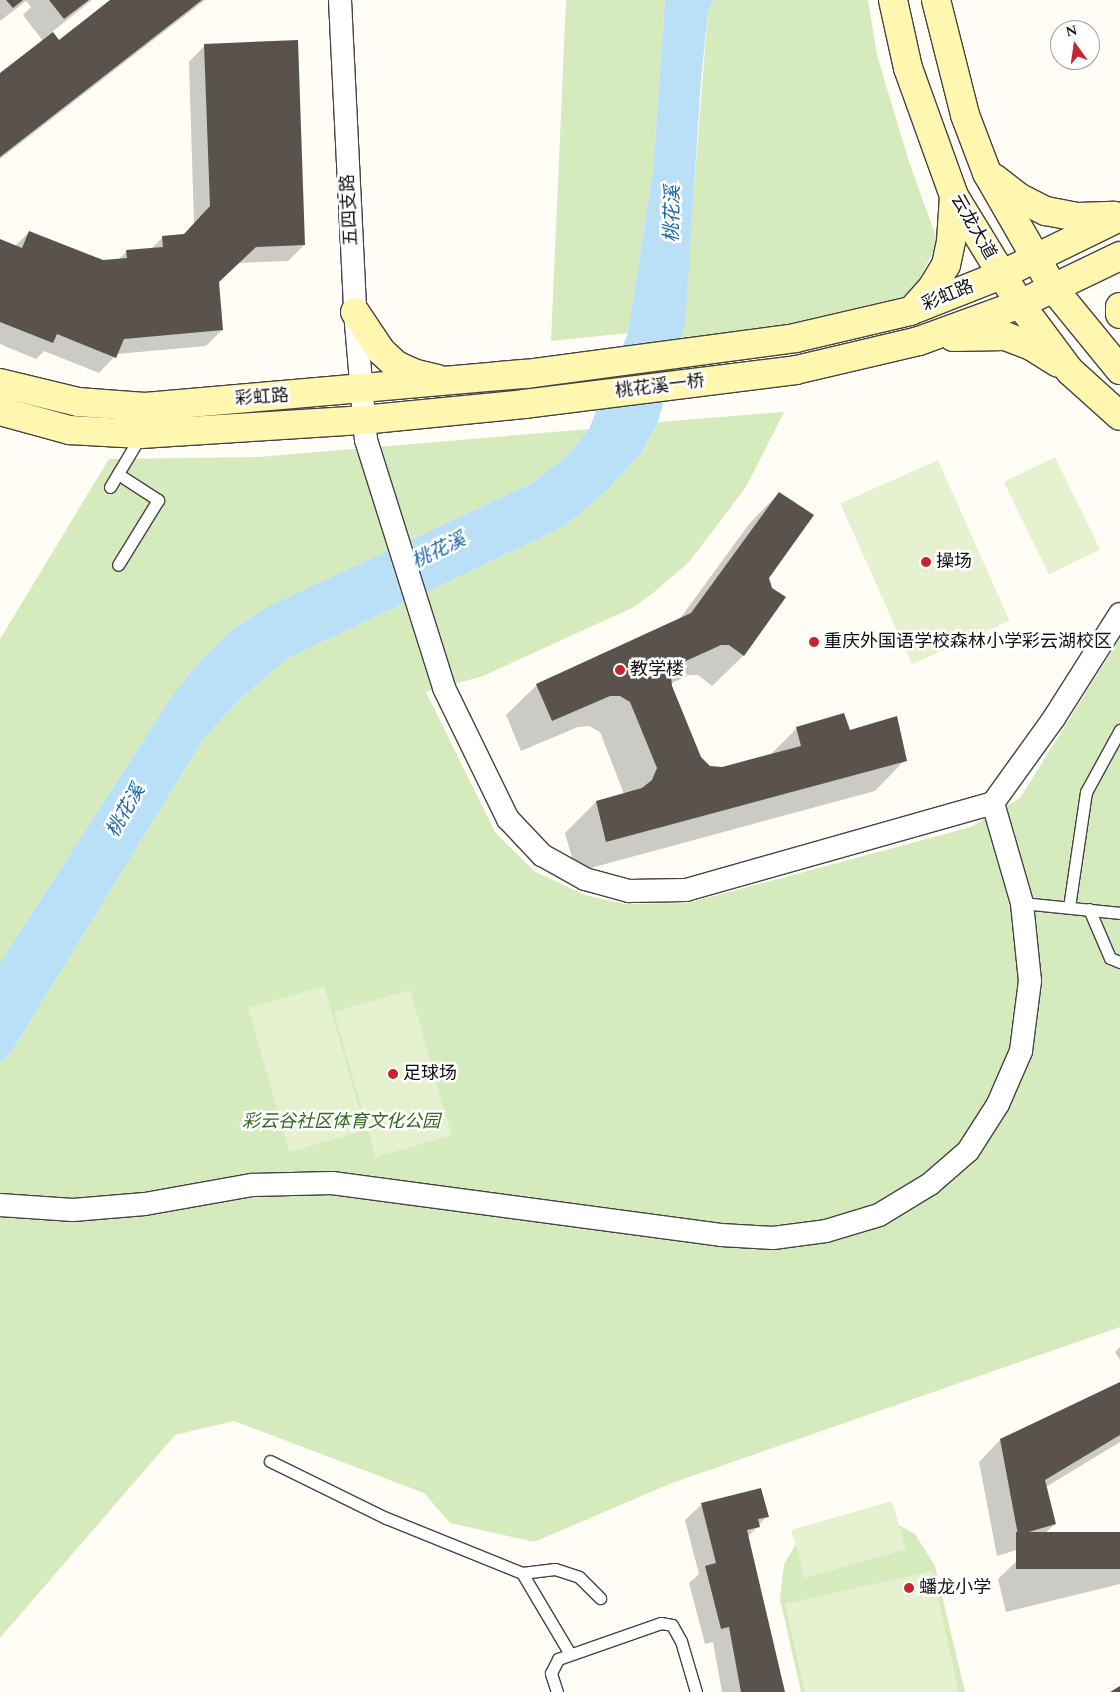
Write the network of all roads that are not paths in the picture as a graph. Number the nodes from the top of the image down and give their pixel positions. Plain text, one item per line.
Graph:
1 (340, 0) edge
2 (893, 0) edge
3 (936, 0) edge
4 (987, 173) junction
5 (954, 196) junction
6 (1120, 217) edge
7 (1120, 256) edge
8 (1035, 258) junction
9 (1001, 275) junction
10 (1053, 288) junction
11 (1020, 304) junction
12 (1120, 308) edge
13 (910, 311) junction
14 (355, 312) junction
15 (1120, 314) edge
16 (795, 338) joint
17 (919, 341) junction
18 (796, 370) joint
19 (1120, 370) edge
20 (1070, 371) junction
21 (526, 374) joint
22 (448, 382) junction
23 (0, 383) edge
24 (361, 390) junction
25 (524, 404) joint
26 (0, 411) edge
27 (1120, 416) edge
28 (364, 430) junction
29 (141, 434) junction
30 (118, 474) junction
31 (110, 487) dead end
32 (118, 565) dead end
33 (1120, 614) edge
34 (1120, 730) edge
35 (993, 803) junction
36 (1022, 903) junction
37 (1069, 908) junction
38 (1089, 909) junction
39 (1120, 913) edge
40 (1120, 962) edge
41 (0, 1205) edge
42 (270, 1461) dead end
43 (522, 1573) junction
44 (600, 1598) dead end
45 (570, 1654) junction
46 (557, 1692) edge
47 (696, 1692) edge

1 - 14 street, 五四支路
2 - 5 main road, 云龙大道
3 - 4 main road
4 - 6 main road
4 - 8 main road
5 - 9 main road, 云龙大道
5 - 13 main road
6 - 8 main road, 彩虹路
7 - 10 main road, 彩虹路
8 - 9 main road, 彩虹路
8 - 10 main road
9 - 11 main road, 云龙大道
9 - 13 main road, 彩虹路
10 - 11 main road, 彩虹路
10 - 19 main road
11 - 17 main road, 彩虹路
11 - 20 main road, 云龙大道
12 - 15 main road
13 - 16 main road, 彩虹路
14 - 22 main road
14 - 24 street, 五四支路
16 - 21 main road, 桃花溪一桥
17 - 18 main road, 彩虹路
17 - 20 main road
18 - 25 main road, 桃花溪一桥
20 - 27 main road, 云龙大道
21 - 22 main road, 彩虹路
22 - 24 main road, 彩虹路
23 - 24 main road, 彩虹路
24 - 28 street, 五四支路
25 - 28 main road, 彩虹路
26 - 29 main road, 彩虹路
28 - 29 main road, 彩虹路
28 - 35 street, 五四支路
29 - 30 lane
30 - 31 lane
30 - 32 lane
33 - 35 street
34 - 37 lane
35 - 36 street
36 - 37 lane
36 - 41 street
37 - 38 lane
38 - 39 lane
38 - 40 lane
42 - 43 lane
43 - 44 lane
43 - 45 lane
45 - 46 lane
45 - 47 lane

